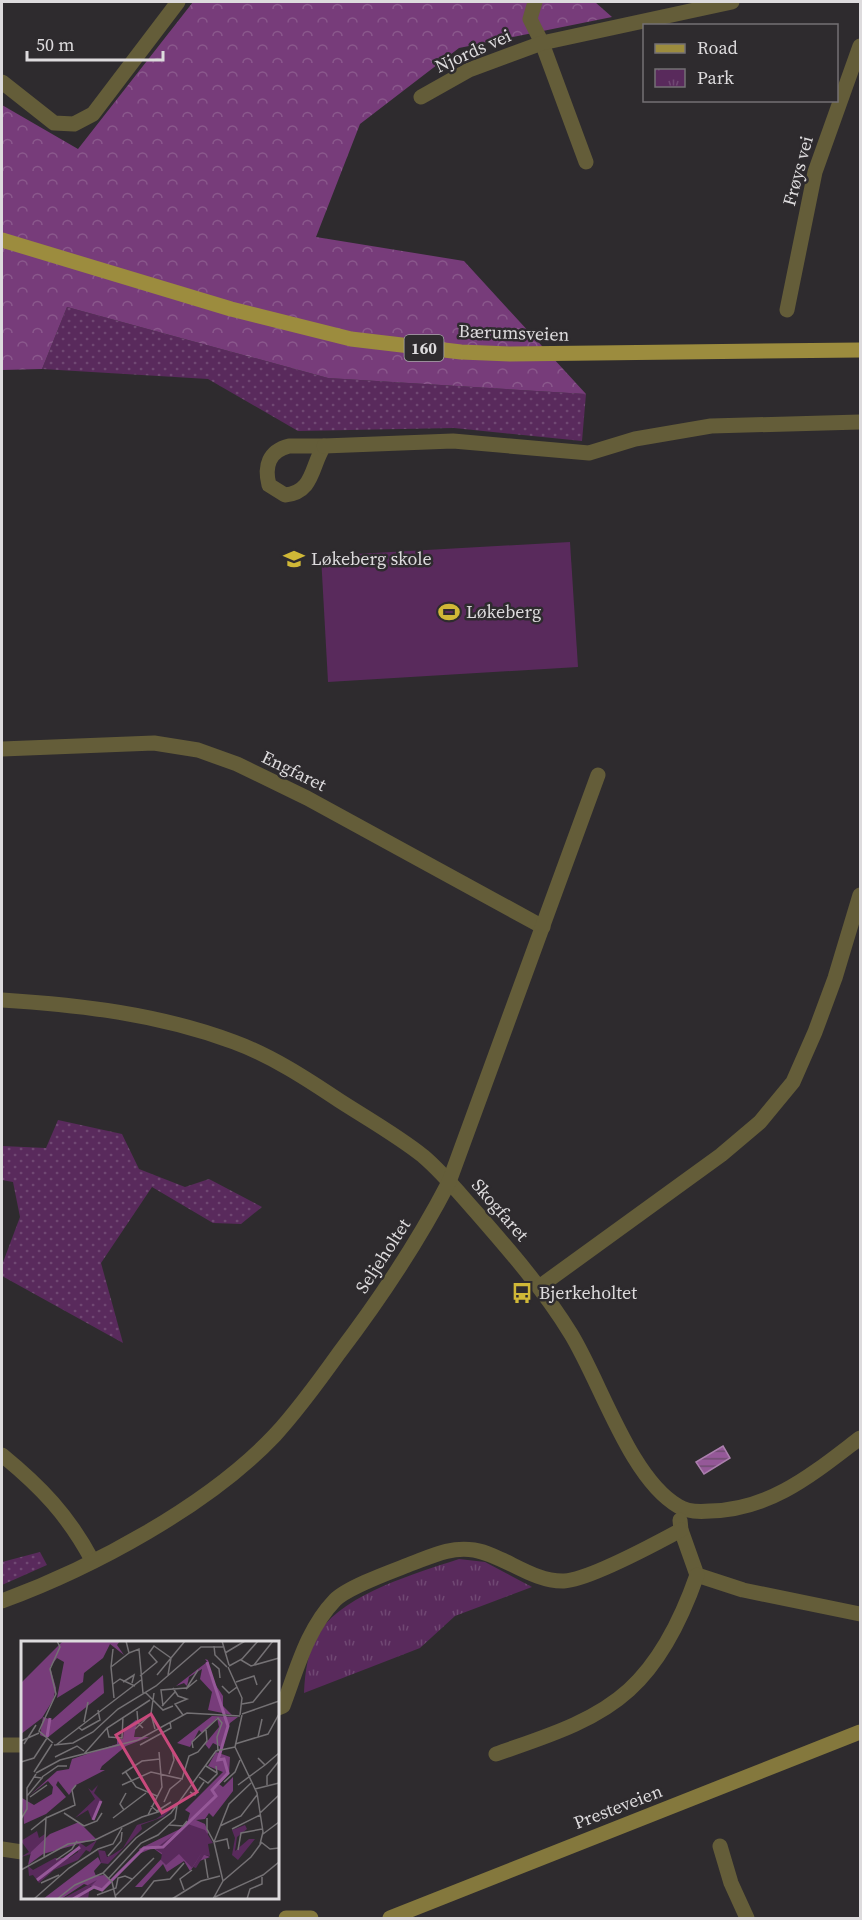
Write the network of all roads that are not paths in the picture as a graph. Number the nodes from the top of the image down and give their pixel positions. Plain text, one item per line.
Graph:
1 (178, 2) edge
2 (535, 2) edge
3 (732, 2) edge
4 (542, 43) junction
5 (861, 46) edge
6 (2, 82) edge
7 (421, 97) dead end
8 (586, 162) dead end
9 (2, 240) edge
10 (787, 310) dead end
11 (861, 350) edge
12 (861, 422) edge
13 (324, 446) dead end
14 (2, 749) edge
15 (598, 775) dead end
16 (861, 895) edge
17 (543, 927) junction
18 (2, 999) edge
19 (450, 1182) junction
20 (538, 1287) junction
21 (861, 1438) edge
22 (2, 1455) edge
23 (680, 1508) junction
24 (681, 1530) junction
25 (92, 1560) junction
26 (698, 1575) junction
27 (2, 1601) edge
28 (861, 1614) edge
29 (279, 1708) edge
30 (861, 1732) edge
31 (2, 1745) edge
32 (21, 1746) edge
33 (496, 1754) dead end
34 (720, 1846) dead end
35 (2, 1849) edge
36 (21, 1852) edge
37 (286, 1918) edge
38 (311, 1918) edge
39 (390, 1918) edge
40 (747, 1918) edge

1 - 6 street
2 - 4 street
3 - 4 street, Njords vei
4 - 7 street, Njords vei
4 - 8 street
5 - 10 street, Frøys vei
9 - 11 main road, Bærumsveien / 160
12 - 13 street
14 - 17 street, Engfaret
15 - 17 street, Seljeholtet
16 - 20 street
17 - 19 street, Seljeholtet
18 - 19 street, Skogfaret
19 - 20 street, Skogfaret
19 - 25 street, Seljeholtet
20 - 23 street, Skogfaret
21 - 23 street
22 - 25 street
23 - 24 street
24 - 26 street
24 - 29 street
25 - 27 street, Seljeholtet
26 - 28 street
26 - 33 street
30 - 39 main road, Presteveien
31 - 32 street
34 - 40 street
35 - 36 street
37 - 38 main road

